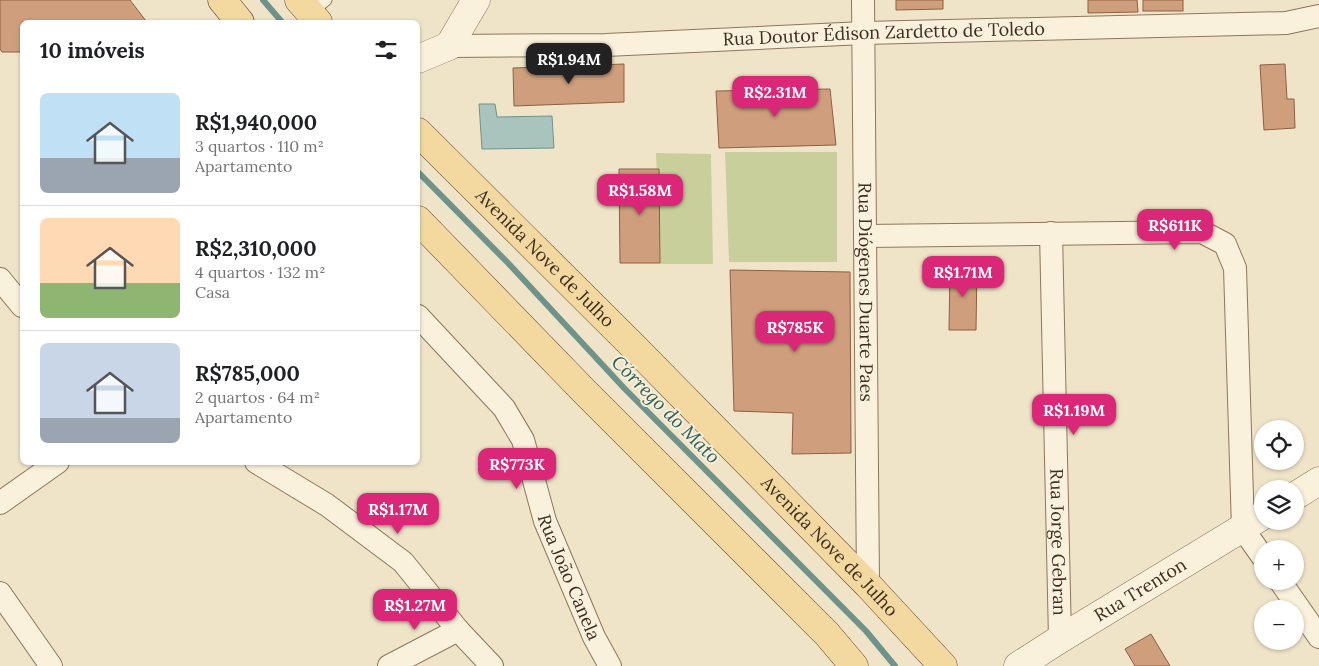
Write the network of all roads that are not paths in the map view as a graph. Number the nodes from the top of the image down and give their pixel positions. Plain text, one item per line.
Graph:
1 (222, 0) edge
2 (476, 0) edge
3 (863, 0) edge
4 (1319, 16) edge
5 (238, 20) edge
6 (864, 33) junction
7 (420, 43) edge
8 (449, 46) junction
9 (420, 58) edge
10 (420, 134) edge
11 (420, 222) edge
12 (1051, 234) junction
13 (865, 236) junction
14 (0, 279) edge
15 (20, 304) edge
16 (420, 318) edge
17 (54, 465) edge
18 (261, 465) edge
19 (1319, 481) edge
20 (1304, 490) edge
21 (0, 502) edge
22 (1253, 523) edge
23 (1258, 540) edge
24 (868, 585) junction
25 (1286, 590) edge
26 (0, 593) edge
27 (458, 630) junction
28 (1319, 637) edge
29 (1060, 639) junction
30 (51, 666) edge
31 (390, 666) edge
32 (492, 666) edge
33 (610, 666) edge
34 (854, 666) edge
35 (943, 666) edge
36 (1018, 666) edge

1 - 5 main road
2 - 8 street
3 - 6 street, Rua Diógenes Duarte Paes
4 - 6 street, Rua Doutor Édison Zardetto de Toledo
6 - 8 street, Rua Doutor Édison Zardetto de Toledo
6 - 13 street, Rua Diógenes Duarte Paes
7 - 8 street, Rua Doutor Édison Zardetto de Toledo
8 - 9 street, Rua Doutor Édison Zardetto de Toledo
10 - 24 main road, Avenida Nove de Julho
11 - 34 main road
12 - 13 street
12 - 22 street
12 - 29 street, Rua Jorge Gebran
13 - 24 street, Rua Diógenes Duarte Paes
14 - 15 street
16 - 33 street, Rua João Canela
17 - 21 street
18 - 27 street
19 - 20 street
22 - 23 street
22 - 29 street, Rua Trenton
24 - 35 main road, Avenida Nove de Julho
25 - 28 street
26 - 30 street
27 - 31 street
27 - 32 street
29 - 36 street, Rua Trenton

